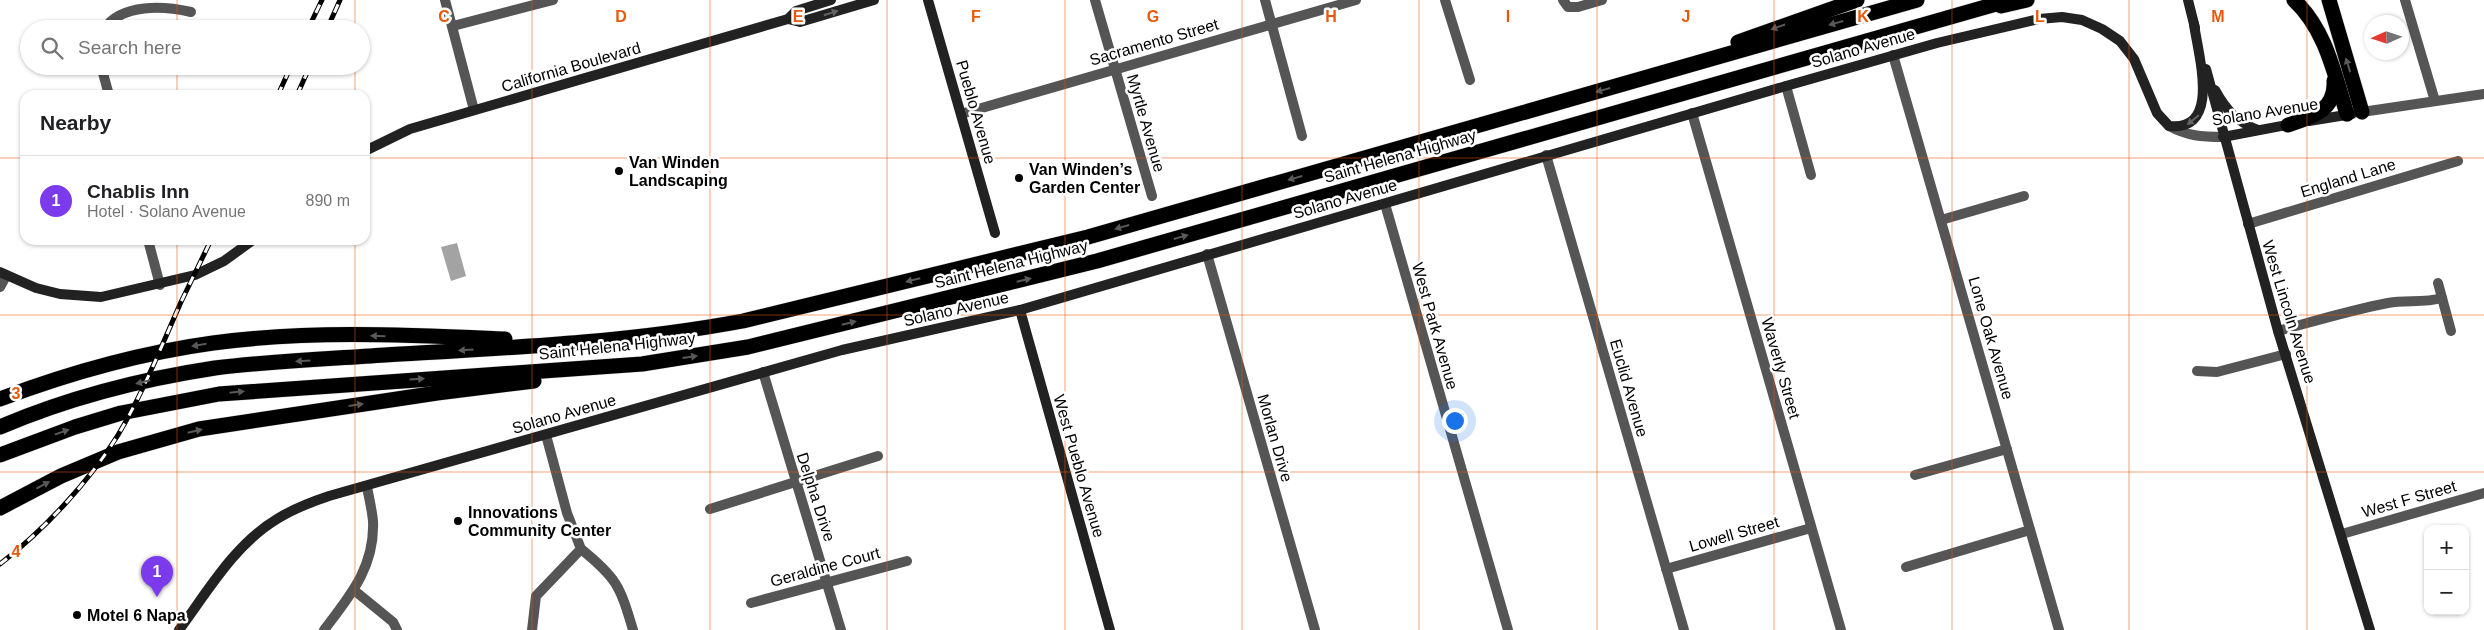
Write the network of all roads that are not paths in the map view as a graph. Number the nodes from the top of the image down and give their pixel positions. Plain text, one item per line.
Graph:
1 (445, 0) edge
2 (553, 0) edge
3 (830, 0) edge
4 (874, 0) edge
5 (928, 0) edge
6 (1096, 0) edge
7 (1265, 0) edge
8 (1356, 0) edge
9 (1445, 0) edge
10 (1602, 0) edge
11 (1857, 0) edge
12 (1917, 0) edge
13 (2010, 0) edge
14 (2027, 0) edge
15 (2188, 0) edge
16 (2294, 0) edge
17 (2329, 0) edge
18 (2405, 0) edge
19 (1566, 4) edge
20 (191, 12) dead end
21 (788, 19) junction
22 (114, 20) edge
23 (1271, 23) junction
24 (2194, 24) junction
25 (1922, 25) junction
26 (453, 26) junction
27 (1893, 55) junction
28 (2331, 64) junction
29 (1115, 69) junction
30 (103, 75) edge
31 (2207, 75) junction
32 (1650, 76) junction
33 (1470, 80) dead end
34 (1786, 86) junction
35 (108, 90) edge
36 (2484, 94) edge
37 (2435, 101) junction
38 (474, 110) junction
39 (1692, 113) junction
40 (2355, 113) junction
41 (961, 114) junction
42 (2288, 125) junction
43 (2169, 126) junction
44 (2259, 130) junction
45 (1302, 136) dead end
46 (2223, 137) junction
47 (370, 149) edge
48 (1546, 155) junction
49 (2458, 161) dead end
50 (1811, 175) dead end
51 (1152, 196) dead end
52 (2024, 196) dead end
53 (1384, 204) junction
54 (1941, 220) junction
55 (2248, 224) junction
56 (995, 233) dead end
57 (149, 245) edge
58 (246, 245) edge
59 (1207, 254) junction
60 (3, 274) edge
61 (2438, 283) dead end
62 (160, 285) junction
63 (0, 287) edge
64 (2442, 298) junction
65 (1020, 310) junction
66 (2278, 331) junction
67 (2451, 331) dead end
68 (584, 343) junction
69 (2286, 354) junction
70 (642, 364) junction
71 (2196, 371) dead end
72 (763, 372) junction
73 (0, 399) edge
74 (0, 427) edge
75 (546, 435) junction
76 (2007, 449) junction
77 (0, 455) edge
78 (878, 456) dead end
79 (1915, 475) dead end
80 (794, 481) junction
81 (367, 487) junction
82 (2484, 493) edge
83 (0, 508) edge
84 (710, 509) dead end
85 (1811, 528) junction
86 (2030, 530) junction
87 (2342, 534) junction
88 (581, 549) junction
89 (907, 561) dead end
90 (1906, 567) dead end
91 (1666, 569) junction
92 (827, 582) junction
93 (355, 591) junction
94 (751, 603) dead end
95 (179, 630) edge
96 (324, 630) edge
97 (397, 630) edge
98 (532, 630) edge
99 (633, 630) edge
100 (841, 630) edge
101 (1110, 630) edge
102 (1315, 630) edge
103 (1508, 630) edge
104 (1684, 630) edge
105 (1841, 630) edge
106 (2058, 630) edge
107 (2370, 630) edge

1 - 26 street
2 - 26 street
3 - 21 street, California Boulevard
21 -> 4 street, California Boulevard
5 - 41 street, Pueblo Avenue
6 - 29 street, Myrtle Avenue
7 - 23 street
8 - 23 street, Sacramento Street
9 - 33 street
10 - 19 street
11 -> 32 highway
12 -> 32 highway, Saint Helena Highway
13 - 25 highway, Saint Helena Highway
14 - 25 highway
15 - 24 street, West Lincoln Avenue
16 - 28 highway
40 -> 17 highway
18 - 37 street
20 - 22 street
21 - 38 street, California Boulevard
23 - 29 street, Sacramento Street
23 - 45 street
24 - 31 street, West Lincoln Avenue
24 -> 43 street
70 -> 25 highway, Saint Helena Highway
26 - 38 street
27 - 34 street, Solano Avenue
27 - 43 street, Solano Avenue
27 - 54 street, Lone Oak Avenue
28 - 40 highway
28 - 42 highway
29 - 41 street, Sacramento Street
29 - 51 street, Myrtle Avenue
30 - 35 street
31 - 44 street
31 - 46 street, West Lincoln Avenue
32 -> 68 highway, Saint Helena Highway
34 - 39 street, Solano Avenue
34 - 50 street
36 - 37 street, Solano Avenue
37 - 40 street, Solano Avenue
38 - 47 street, California Boulevard
39 - 48 street, Solano Avenue
39 - 85 street, Waverly Street
40 - 42 street, Solano Avenue
41 - 56 street, Pueblo Avenue
42 - 44 street, Solano Avenue
43 - 46 street, Solano Avenue
44 - 46 street, Solano Avenue
46 - 55 street, West Lincoln Avenue
48 - 53 street, Solano Avenue
48 - 91 street, Euclid Avenue
49 - 55 street, England Lane
52 - 54 street
53 - 59 street, Solano Avenue
53 - 103 street, West Park Avenue
54 - 76 street, Lone Oak Avenue
55 - 66 street, West Lincoln Avenue
57 - 62 street
58 - 62 street
59 - 65 street, Solano Avenue
59 - 102 street, Morlan Drive
60 - 62 street
60 - 63 street
61 - 64 street
64 - 66 street
64 - 67 street
65 - 72 street, Solano Avenue
65 - 101 street, West Pueblo Avenue
66 - 69 street, West Lincoln Avenue
68 -> 73 highway
68 -> 74 highway, Saint Helena Highway
69 - 71 street
69 - 87 street, West Lincoln Avenue
77 -> 70 highway, Saint Helena Highway
83 -> 70 highway
72 - 75 street, Solano Avenue
72 - 80 street, Delpha Drive
75 - 81 street, Solano Avenue
75 - 88 street
76 - 79 street
76 - 86 street, Lone Oak Avenue
78 - 80 street
80 - 84 street
80 - 92 street, Delpha Drive
81 - 93 street
81 - 95 street, Solano Avenue
82 - 87 street, West F Street
85 - 91 street, Lowell Street
85 - 105 street, Waverly Street
86 - 90 street
86 - 106 street, Lone Oak Avenue
87 - 107 street, West Lincoln Avenue
88 - 98 street
88 - 99 street
89 - 92 street, Geraldine Court
91 - 104 street, Euclid Avenue
92 - 94 street, Geraldine Court
92 - 100 street, Delpha Drive
93 - 96 street
93 - 97 street

